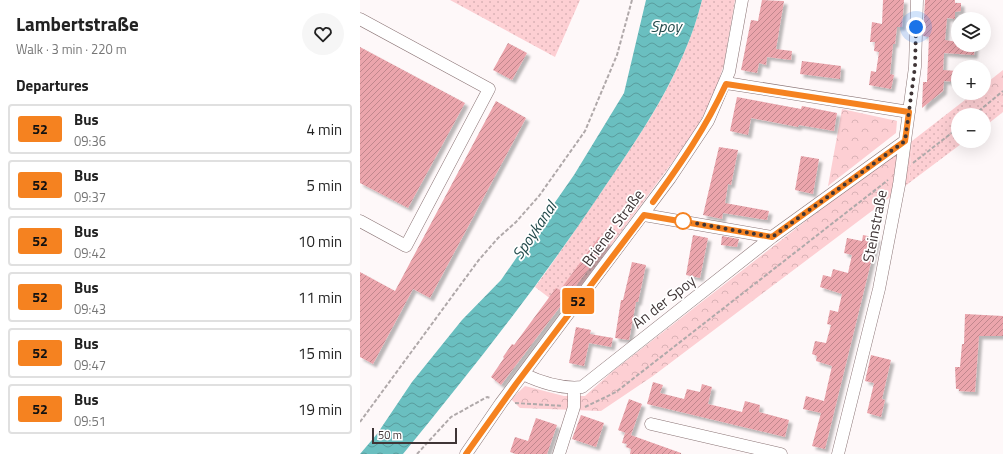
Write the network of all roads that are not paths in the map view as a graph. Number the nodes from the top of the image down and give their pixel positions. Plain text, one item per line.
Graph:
1 (742, 0) edge
2 (917, 0) edge
3 (360, 19) edge
4 (726, 84) junction
5 (909, 112) junction
6 (905, 141) junction
7 (644, 215) junction
8 (360, 221) edge
9 (772, 237) junction
10 (523, 374) junction
11 (574, 388) junction
12 (651, 424) dead end
13 (466, 454) edge
14 (558, 454) edge
15 (781, 454) edge
16 (838, 454) edge

1 - 4 street, Briener Straße
2 - 5 street, Steinstraße
3 - 8 street
4 - 5 street
4 - 7 street, Briener Straße
5 - 6 street, Steinstraße
6 - 9 street, An der Spoy
6 - 16 street, Steinstraße
7 - 9 street
7 - 10 street, Briener Straße
9 - 11 street, An der Spoy
10 - 11 street
10 - 13 street, Briener Straße
11 - 14 street
12 - 15 street

